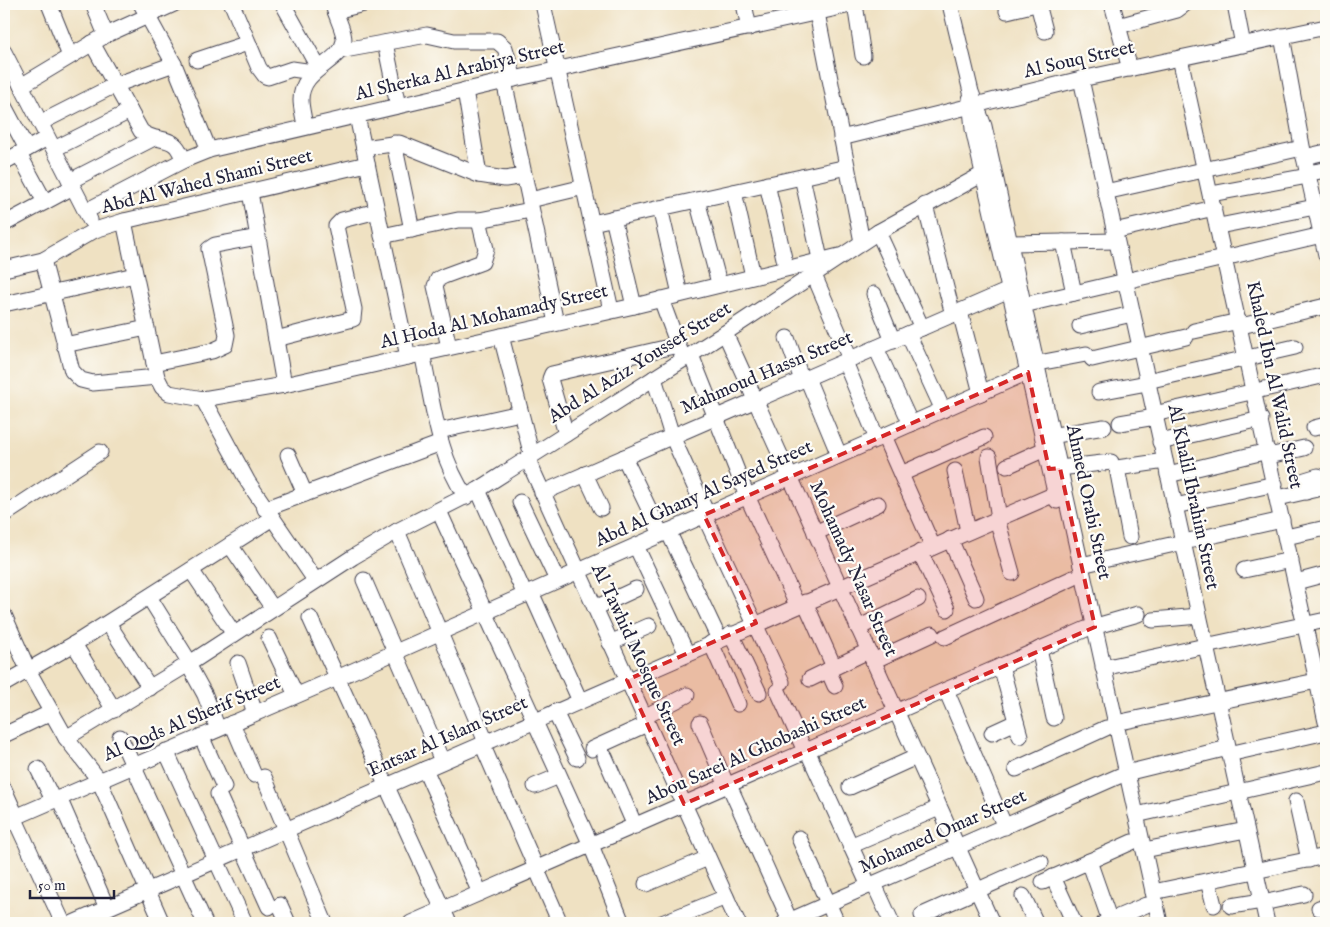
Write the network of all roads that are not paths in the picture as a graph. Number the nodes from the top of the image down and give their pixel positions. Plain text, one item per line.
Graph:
1 (49, 4) edge
2 (93, 4) edge
3 (174, 4) edge
4 (232, 4) edge
5 (283, 4) edge
6 (364, 4) edge
7 (542, 4) edge
8 (744, 4) edge
9 (855, 4) edge
10 (950, 4) edge
11 (1037, 4) edge
12 (1112, 4) edge
13 (1185, 4) edge
14 (1235, 4) edge
15 (334, 7) edge
16 (145, 10) edge
17 (1007, 12) dead end
18 (817, 13) junction
19 (1118, 26) junction
20 (1326, 27) edge
21 (749, 28) junction
22 (1045, 31) dead end
23 (106, 35) junction
24 (1282, 36) junction
25 (92, 43) junction
26 (248, 43) junction
27 (385, 43) junction
28 (1243, 45) junction
29 (339, 51) junction
30 (4, 52) edge
31 (70, 56) junction
32 (863, 56) dead end
33 (1180, 58) junction
34 (197, 60) dead end
35 (174, 64) junction
36 (557, 69) junction
37 (1130, 69) junction
38 (316, 70) junction
39 (1080, 79) junction
40 (509, 80) junction
41 (115, 85) junction
42 (21, 86) junction
43 (465, 90) junction
44 (972, 101) junction
45 (4, 106) edge
46 (398, 106) junction
47 (130, 111) junction
48 (357, 116) junction
49 (40, 123) junction
50 (305, 127) junction
51 (841, 138) junction
52 (152, 139) junction
53 (394, 143) junction
54 (51, 144) junction
55 (364, 148) junction
56 (209, 150) junction
57 (23, 151) junction
58 (1326, 152) edge
59 (1303, 153) junction
60 (184, 160) junction
61 (4, 162) edge
62 (367, 164) junction
63 (847, 167) junction
64 (1206, 170) junction
65 (1326, 170) edge
66 (983, 174) junction
67 (479, 175) junction
68 (1308, 175) junction
69 (524, 176) junction
70 (802, 177) junction
71 (72, 184) junction
72 (767, 184) junction
73 (584, 187) junction
74 (250, 192) junction
75 (734, 192) junction
76 (1105, 192) junction
77 (697, 200) junction
78 (1213, 201) junction
79 (46, 202) junction
80 (530, 205) junction
81 (925, 205) junction
82 (1315, 207) junction
83 (660, 208) junction
84 (86, 211) junction
85 (377, 211) junction
86 (613, 218) junction
87 (478, 220) junction
88 (124, 221) junction
89 (4, 222) edge
90 (592, 223) junction
91 (1218, 226) junction
92 (95, 230) junction
93 (412, 230) junction
94 (878, 232) junction
95 (1324, 235) edge
96 (382, 236) junction
97 (1115, 236) junction
98 (258, 237) junction
99 (862, 242) junction
100 (1063, 242) junction
101 (1011, 243) junction
102 (845, 254) junction
103 (1326, 255) edge
104 (1226, 258) junction
105 (820, 259) junction
106 (43, 260) junction
107 (786, 267) junction
108 (4, 269) edge
109 (135, 275) junction
110 (814, 275) junction
111 (753, 276) junction
112 (1125, 281) junction
113 (719, 284) junction
114 (1009, 290) junction
115 (51, 293) junction
116 (1074, 293) junction
117 (680, 294) junction
118 (874, 294) dead end
119 (661, 299) junction
120 (4, 304) edge
121 (634, 306) junction
122 (1019, 306) junction
123 (1326, 306) edge
124 (612, 310) junction
125 (956, 313) junction
126 (1132, 314) junction
127 (556, 323) junction
128 (1240, 324) junction
129 (1080, 326) dead end
130 (147, 328) junction
131 (915, 331) junction
132 (725, 333) junction
133 (501, 336) junction
134 (787, 338) dead end
135 (276, 339) junction
136 (893, 341) junction
137 (64, 345) junction
138 (449, 347) junction
139 (1139, 347) junction
140 (1295, 347) dead end
141 (876, 348) junction
142 (684, 353) junction
143 (415, 355) junction
144 (1248, 358) junction
145 (847, 360) junction
146 (1031, 367) junction
147 (156, 370) junction
148 (1326, 375) edge
149 (654, 378) junction
150 (805, 379) junction
151 (1147, 382) junction
152 (284, 385) junction
153 (1099, 392) dead end
154 (1255, 392) junction
155 (981, 393) junction
156 (203, 399) junction
157 (754, 401) junction
158 (943, 410) junction
159 (520, 413) junction
160 (1154, 416) junction
161 (715, 418) junction
162 (1261, 419) junction
163 (1120, 423) dead end
164 (911, 424) junction
165 (1104, 428) dead end
166 (566, 434) junction
167 (672, 436) junction
168 (440, 437) junction
169 (880, 437) junction
170 (984, 437) dead end
171 (1047, 441) junction
172 (1160, 442) junction
173 (1304, 448) dead end
174 (100, 452) dead end
175 (1268, 453) junction
176 (288, 455) dead end
177 (839, 456) junction
178 (529, 457) junction
179 (624, 457) junction
180 (989, 458) dead end
181 (1111, 462) dead end
182 (1007, 466) dead end
183 (1166, 468) junction
184 (1055, 469) junction
185 (955, 471) dead end
186 (585, 474) junction
187 (900, 474) junction
188 (789, 478) junction
189 (1322, 482) edge
190 (1276, 491) junction
191 (472, 493) junction
192 (542, 493) junction
193 (305, 494) junction
194 (1055, 494) junction
195 (748, 496) junction
196 (520, 502) dead end
197 (878, 504) dead end
198 (1174, 506) junction
199 (601, 508) dead end
200 (439, 511) junction
201 (268, 514) junction
202 (4, 515) edge
203 (706, 515) junction
204 (998, 518) junction
205 (1282, 520) junction
206 (1326, 528) edge
207 (397, 532) junction
208 (968, 532) junction
209 (664, 533) junction
210 (815, 533) junction
211 (1130, 537) dead end
212 (1286, 537) junction
213 (950, 539) junction
214 (1182, 542) junction
215 (230, 545) junction
216 (636, 546) junction
217 (926, 549) junction
218 (1291, 560) junction
219 (191, 570) junction
220 (1244, 570) dead end
221 (578, 571) junction
222 (1077, 571) junction
223 (1012, 573) dead end
224 (1326, 574) edge
225 (315, 580) junction
226 (364, 580) dead end
227 (557, 580) junction
228 (1296, 582) junction
229 (839, 587) junction
230 (636, 589) dead end
231 (528, 593) junction
232 (149, 596) junction
233 (976, 598) dead end
234 (918, 599) dead end
235 (801, 603) junction
236 (272, 608) junction
237 (594, 608) junction
238 (946, 609) dead end
239 (486, 612) junction
240 (1138, 614) dead end
241 (4, 615) edge
242 (1199, 616) junction
243 (310, 618) dead end
244 (1154, 620) dead end
245 (1326, 620) edge
246 (108, 622) junction
247 (756, 623) junction
248 (1305, 625) junction
249 (649, 626) dead end
250 (858, 628) junction
251 (1090, 628) junction
252 (440, 632) junction
253 (234, 634) junction
254 (269, 638) dead end
255 (721, 639) junction
256 (610, 643) junction
257 (74, 644) junction
258 (1206, 648) junction
259 (1039, 650) junction
260 (395, 652) junction
261 (687, 654) junction
262 (870, 656) junction
263 (238, 663) dead end
264 (189, 664) junction
265 (1001, 666) junction
266 (831, 668) junction
267 (1104, 668) junction
268 (29, 672) junction
269 (337, 678) junction
270 (810, 678) dead end
271 (627, 680) junction
272 (1322, 680) edge
273 (4, 684) edge
274 (835, 686) dead end
275 (150, 688) junction
276 (946, 690) junction
277 (759, 693) dead end
278 (687, 694) dead end
279 (296, 696) junction
280 (580, 701) junction
281 (1218, 702) junction
282 (738, 704) dead end
283 (114, 710) junction
284 (52, 712) junction
285 (555, 712) junction
286 (896, 712) junction
287 (255, 713) junction
288 (1054, 718) dead end
289 (645, 720) junction
290 (535, 721) junction
291 (1326, 722) edge
292 (700, 723) dead end
293 (1111, 725) junction
294 (225, 726) junction
295 (1326, 732) edge
296 (992, 733) dead end
297 (4, 735) edge
298 (202, 736) junction
299 (120, 737) dead end
300 (66, 738) junction
301 (484, 743) junction
302 (592, 749) dead end
303 (166, 751) junction
304 (806, 751) junction
305 (1229, 751) junction
306 (605, 757) dead end
307 (916, 757) junction
308 (577, 758) dead end
309 (442, 761) junction
310 (133, 766) junction
311 (425, 768) junction
312 (38, 769) dead end
313 (1016, 769) dead end
314 (1326, 772) edge
315 (1122, 775) junction
316 (559, 776) junction
317 (99, 780) junction
318 (387, 785) junction
319 (728, 785) junction
320 (535, 786) dead end
321 (850, 787) dead end
322 (4, 789) edge
323 (1238, 794) junction
324 (56, 799) junction
325 (1296, 802) dead end
326 (684, 804) junction
327 (939, 808) junction
328 (1136, 815) junction
329 (12, 818) edge
330 (634, 826) junction
331 (1005, 827) junction
332 (286, 830) junction
333 (1246, 830) junction
334 (798, 838) dead end
335 (590, 845) junction
336 (850, 846) junction
337 (1138, 846) junction
338 (243, 848) junction
339 (957, 848) junction
340 (1326, 856) edge
341 (708, 858) junction
342 (216, 860) junction
343 (1310, 860) junction
344 (1089, 861) junction
345 (1041, 862) dead end
346 (536, 869) junction
347 (1255, 871) junction
348 (183, 875) junction
349 (1208, 881) junction
350 (646, 884) dead end
351 (871, 885) junction
352 (147, 891) junction
353 (977, 891) junction
354 (480, 893) junction
355 (1304, 894) dead end
356 (1023, 896) dead end
357 (726, 897) junction
358 (1150, 898) junction
359 (1262, 902) junction
360 (829, 904) junction
361 (1214, 905) dead end
362 (1231, 906) dead end
363 (108, 908) junction
364 (443, 909) junction
365 (922, 916) dead end
366 (787, 922) edge
367 (1107, 922) edge
368 (63, 923) edge
369 (73, 923) edge
370 (162, 923) edge
371 (205, 923) edge
372 (245, 923) edge
373 (288, 923) edge
374 (325, 923) edge
375 (411, 923) edge
376 (450, 923) edge
377 (560, 923) edge
378 (622, 923) edge
379 (662, 923) edge
380 (738, 923) edge
381 (837, 923) edge
382 (892, 923) edge
383 (992, 923) edge
384 (1036, 923) edge
385 (1074, 923) edge
386 (1150, 923) edge
387 (1160, 923) edge
388 (1267, 923) edge

1 - 31 street
2 - 23 street
3 - 16 street
4 - 26 street
5 - 38 street
6 - 15 street
7 - 36 street
8 - 21 street
9 - 18 street, Al Sherka Al Arabiya Street
9 - 32 street
10 - 44 street, Ahmed Orabi Street
11 - 17 street
11 - 22 street
12 - 19 street
13 - 19 street
14 - 28 street
15 - 29 street
16 - 23 street
16 - 35 street
18 - 21 street, Al Sherka Al Arabiya Street
18 - 51 street
19 - 37 street
20 - 24 street, Al Souq Street
21 - 36 street, Al Sherka Al Arabiya Street
23 - 25 street
24 - 28 street, Al Souq Street
24 - 59 street
25 - 31 street
25 - 41 street
26 - 34 street
26 - 38 street
27 - 29 street
27 - 40 street
27 - 46 street
28 - 33 street, Al Souq Street
29 - 38 street
30 - 42 street
31 - 42 street
33 - 37 street, Al Souq Street
33 - 64 street, Khaled Ibn Al Walid Street
35 - 41 street
35 - 56 street
36 - 40 street, Al Sherka Al Arabiya Street
36 - 73 street
37 - 39 street, Al Souq Street
38 - 50 street
39 - 44 street, Al Souq Street
39 - 76 street, Al Khalil Ibrahim Street
40 - 43 street, Al Sherka Al Arabiya Street
40 - 69 street
41 - 47 street
41 - 49 street
42 - 49 street
43 - 46 street, Al Sherka Al Arabiya Street
43 - 67 street
44 - 51 street, Al Souq Street
44 - 66 street, Ahmed Orabi Street
44 - 101 street, Ahmed Orabi Street
45 - 57 street
46 - 48 street, Al Sherka Al Arabiya Street
47 - 52 street
47 - 54 street
48 - 50 street, Al Sherka Al Arabiya Street
48 - 55 street
49 - 54 street
50 - 56 street, Al Sherka Al Arabiya Street
51 - 63 street
52 - 60 street
52 - 71 street
53 - 55 street
53 - 67 street
53 - 93 street
54 - 57 street
54 - 71 street
55 - 62 street
56 - 60 street, Al Sherka Al Arabiya Street
57 - 61 street
57 - 79 street
58 - 59 street
59 - 64 street
59 - 68 street
60 - 84 street, Al Sherka Al Arabiya Street
62 - 74 street, Abd Al Wahed Shami Street
62 - 85 street
63 - 70 street
63 - 99 street
64 - 76 street
64 - 78 street, Khaled Ibn Al Walid Street
65 - 68 street
66 - 81 street, Abd Al Aziz Youssef Street
66 - 114 street, Ahmed Orabi Street
67 - 69 street
68 - 78 street
68 - 82 street
69 - 80 street
70 - 72 street
70 - 105 street
71 - 79 street
71 - 84 street
72 - 75 street
72 - 107 street
73 - 80 street
73 - 90 street
74 - 88 street, Abd Al Wahed Shami Street
74 - 98 street
75 - 77 street
75 - 111 street
76 - 97 street, Al Khalil Ibrahim Street
77 - 83 street
77 - 113 street
78 - 91 street, Khaled Ibn Al Walid Street
78 - 97 street
79 - 89 street
80 - 87 street
80 - 127 street
81 - 94 street, Abd Al Aziz Youssef Street
81 - 125 street
82 - 91 street
82 - 95 street
83 - 86 street
83 - 117 street
84 - 92 street
85 - 96 street
85 - 135 street
86 - 90 street
86 - 121 street
87 - 93 street
87 - 138 street
88 - 92 street, Abd Al Wahed Shami Street
88 - 109 street
90 - 124 street
91 - 104 street, Khaled Ibn Al Walid Street
92 - 106 street, Abd Al Wahed Shami Street
93 - 96 street
94 - 99 street, Abd Al Aziz Youssef Street
94 - 131 street
95 - 103 street
95 - 104 street
96 - 143 street
97 - 100 street
97 - 112 street, Al Khalil Ibrahim Street
98 - 135 street
98 - 147 street
99 - 102 street, Abd Al Aziz Youssef Street
100 - 101 street
100 - 116 street
101 - 122 street, Ahmed Orabi Street
102 - 105 street, Al Hoda Al Mohamady Street
102 - 110 street, Abd Al Aziz Youssef Street
104 - 112 street
104 - 128 street, Khaled Ibn Al Walid Street
105 - 107 street, Al Hoda Al Mohamady Street
106 - 108 street, Abd Al Wahed Shami Street
106 - 115 street
107 - 111 street, Al Hoda Al Mohamady Street
109 - 115 street
109 - 130 street
110 - 132 street, Abd Al Aziz Youssef Street
110 - 145 street
111 - 113 street, Al Hoda Al Mohamady Street
112 - 116 street
112 - 126 street, Al Khalil Ibrahim Street
113 - 117 street, Al Hoda Al Mohamady Street
114 - 122 street, Ahmed Orabi Street
114 - 125 street, Mahmoud Hassn Street
115 - 120 street
115 - 137 street
116 - 122 street
117 - 119 street, Al Hoda Al Mohamady Street
118 - 136 street
119 - 121 street, Al Hoda Al Mohamady Street
119 - 142 street
121 - 124 street, Al Hoda Al Mohamady Street
122 - 146 street, Ahmed Orabi Street
123 - 128 street, Abd Al Ghany Al Sayed Street
124 - 127 street, Al Hoda Al Mohamady Street
125 - 131 street, Mahmoud Hassn Street
125 - 155 street
126 - 129 street
126 - 139 street, Al Khalil Ibrahim Street
127 - 133 street, Al Hoda Al Mohamady Street
128 - 139 street, Abd Al Ghany Al Sayed Street
128 - 144 street, Khaled Ibn Al Walid Street
130 - 137 street
130 - 147 street
131 - 136 street, Mahmoud Hassn Street
131 - 158 street
132 - 142 street, Abd Al Aziz Youssef Street
132 - 157 street, Mohamady Nasar Street
133 - 138 street, Al Hoda Al Mohamady Street
133 - 159 street, Al Tawhid Mosque Street
134 - 150 street
135 - 152 street
136 - 141 street, Mahmoud Hassn Street
137 - 147 street
138 - 143 street, Al Hoda Al Mohamady Street
139 - 146 street, Abd Al Ghany Al Sayed Street
139 - 151 street, Al Khalil Ibrahim Street
140 - 144 street
141 - 145 street, Mahmoud Hassn Street
141 - 164 street
142 - 149 street, Abd Al Aziz Youssef Street
142 - 161 street
142 - 166 street
143 - 152 street, Al Hoda Al Mohamady Street
143 - 168 street
144 - 151 street
144 - 154 street, Khaled Ibn Al Walid Street
145 - 150 street, Mahmoud Hassn Street
145 - 169 street
146 - 155 street, Abd Al Ghany Al Sayed Street
146 - 171 street, Ahmed Orabi Street
147 - 156 street, Al Hoda Al Mohamady Street
148 - 154 street
149 - 166 street, Abd Al Aziz Youssef Street
149 - 167 street
150 - 157 street, Mahmoud Hassn Street
150 - 177 street
151 - 153 street
151 - 160 street, Al Khalil Ibrahim Street
152 - 156 street, Al Hoda Al Mohamady Street
154 - 160 street
154 - 162 street, Khaled Ibn Al Walid Street
155 - 158 street, Abd Al Ghany Al Sayed Street
156 - 201 street
157 - 161 street, Mahmoud Hassn Street
157 - 188 street, Mohamady Nasar Street
158 - 164 street, Abd Al Ghany Al Sayed Street
159 - 168 street
159 - 178 street, Al Tawhid Mosque Street
160 - 163 street
160 - 172 street, Al Khalil Ibrahim Street
161 - 167 street, Mahmoud Hassn Street
161 - 195 street
162 - 172 street
162 - 175 street, Khaled Ibn Al Walid Street
164 - 169 street, Abd Al Ghany Al Sayed Street
165 - 171 street
166 - 178 street, Abd Al Aziz Youssef Street
167 - 179 street, Mahmoud Hassn Street
167 - 203 street
168 - 191 street
168 - 193 street
169 - 177 street, Abd Al Ghany Al Sayed Street
169 - 187 street
170 - 187 street
171 - 182 street
171 - 184 street, Ahmed Orabi Street
172 - 183 street, Al Khalil Ibrahim Street
173 - 175 street
174 - 202 street
175 - 183 street
175 - 190 street, Khaled Ibn Al Walid Street
176 - 193 street
177 - 188 street, Abd Al Ghany Al Sayed Street
178 - 191 street, Abd Al Aziz Youssef Street
178 - 192 street, Al Tawhid Mosque Street
179 - 186 street, Mahmoud Hassn Street
179 - 209 street
180 - 204 street
181 - 184 street
183 - 198 street, Al Khalil Ibrahim Street
183 - 211 street
184 - 194 street, Ahmed Orabi Street
184 - 222 street, Ahmed Orabi Street
185 - 208 street
186 - 192 street, Mahmoud Hassn Street
186 - 199 street
187 - 217 street
188 - 195 street, Abd Al Ghany Al Sayed Street
188 - 210 street, Mohamady Nasar Street
189 - 190 street
190 - 198 street
190 - 205 street, Khaled Ibn Al Walid Street
191 - 200 street, Abd Al Aziz Youssef Street
191 - 231 street
192 - 221 street, Al Tawhid Mosque Street
193 - 201 street
194 - 204 street, Entsar Al Islam Street
194 - 222 street, Ahmed Orabi Street
195 - 203 street, Abd Al Ghany Al Sayed Street
195 - 235 street
196 - 227 street
197 - 210 street
198 - 214 street, Al Khalil Ibrahim Street
200 - 207 street, Abd Al Aziz Youssef Street
200 - 239 street
201 - 215 street
201 - 225 street
203 - 209 street, Abd Al Ghany Al Sayed Street
203 - 247 street
204 - 208 street, Entsar Al Islam Street
204 - 223 street
205 - 212 street, Khaled Ibn Al Walid Street
205 - 214 street
206 - 212 street
207 - 225 street, Abd Al Aziz Youssef Street
207 - 252 street
208 - 213 street, Entsar Al Islam Street
209 - 216 street, Abd Al Ghany Al Sayed Street
209 - 255 street
210 - 229 street, Mohamady Nasar Street
212 - 218 street, Khaled Ibn Al Walid Street
213 - 217 street, Entsar Al Islam Street
213 - 233 street
214 - 222 street
214 - 242 street, Al Khalil Ibrahim Street
215 - 219 street
215 - 236 street
216 - 221 street, Abd Al Ghany Al Sayed Street
216 - 261 street
217 - 229 street, Entsar Al Islam Street
217 - 238 street
218 - 220 street
218 - 228 street, Khaled Ibn Al Walid Street
219 - 232 street
219 - 253 street
221 - 227 street, Abd Al Ghany Al Sayed Street
221 - 237 street, Al Tawhid Mosque Street
222 - 251 street, Ahmed Orabi Street
222 - 262 street
224 - 228 street
225 - 236 street, Abd Al Aziz Youssef Street
226 - 260 street
227 - 231 street, Abd Al Ghany Al Sayed Street
228 - 248 street, Khaled Ibn Al Walid Street
229 - 235 street, Entsar Al Islam Street
229 - 250 street, Mohamady Nasar Street
230 - 237 street
231 - 239 street, Abd Al Ghany Al Sayed Street
231 - 280 street
232 - 246 street
232 - 264 street
234 - 250 street
235 - 247 street, Entsar Al Islam Street
235 - 266 street
236 - 253 street, Abd Al Aziz Youssef Street
237 - 256 street, Al Tawhid Mosque Street
239 - 252 street, Abd Al Ghany Al Sayed Street
239 - 290 street
240 - 251 street, Abou Sarei Al Ghobashi Street
241 - 268 street
242 - 244 street
242 - 258 street, Al Khalil Ibrahim Street
243 - 269 street
245 - 248 street
246 - 257 street
246 - 275 street
247 - 255 street, Entsar Al Islam Street
247 - 304 street
248 - 258 street
248 - 272 street, Khaled Ibn Al Walid Street
249 - 256 street
250 - 262 street, Mohamady Nasar Street
251 - 259 street, Abou Sarei Al Ghobashi Street
251 - 267 street, Ahmed Orabi Street
251 - 293 street, Ahmed Orabi Street
252 - 260 street, Abd Al Ghany Al Sayed Street
252 - 301 street
253 - 264 street, Abd Al Aziz Youssef Street
254 - 279 street
255 - 261 street, Entsar Al Islam Street
255 - 277 street
255 - 282 street
256 - 271 street, Al Tawhid Mosque Street
257 - 268 street
257 - 283 street
258 - 267 street
258 - 281 street, Al Khalil Ibrahim Street
259 - 265 street, Abou Sarei Al Ghobashi Street
259 - 288 street
260 - 269 street, Al Qods Al Sherif Street
260 - 309 street
261 - 271 street, Entsar Al Islam Street
262 - 266 street
262 - 286 street, Mohamady Nasar Street
263 - 287 street
264 - 275 street, Abd Al Aziz Youssef Street
264 - 294 street
265 - 276 street, Abou Sarei Al Ghobashi Street
265 - 296 street
266 - 270 street
266 - 274 street
267 - 293 street, Ahmed Orabi Street
268 - 273 street
268 - 284 street
269 - 279 street, Al Qods Al Sherif Street
269 - 318 street
271 - 280 street, Entsar Al Islam Street
271 - 289 street, Al Tawhid Mosque Street
272 - 281 street
272 - 291 street, Khaled Ibn Al Walid Street
275 - 283 street, Abd Al Aziz Youssef Street
276 - 286 street, Abou Sarei Al Ghobashi Street
276 - 331 street
278 - 289 street
279 - 287 street, Al Qods Al Sherif Street
280 - 285 street, Entsar Al Islam Street
281 - 293 street
281 - 305 street, Al Khalil Ibrahim Street
283 - 300 street, Abd Al Aziz Youssef Street
284 - 297 street
284 - 300 street
285 - 290 street, Entsar Al Islam Street
285 - 308 street
286 - 304 street, Abou Sarei Al Ghobashi Street
286 - 307 street, Mohamady Nasar Street
287 - 294 street, Al Qods Al Sherif Street
289 - 302 street
289 - 326 street, Al Tawhid Mosque Street
290 - 301 street, Entsar Al Islam Street
290 - 316 street
292 - 319 street
293 - 313 street
293 - 315 street, Ahmed Orabi Street
294 - 298 street, Al Qods Al Sherif Street
294 - 332 street
295 - 305 street, Mohamed Omar Street
298 - 303 street, Al Qods Al Sherif Street
298 - 338 street
299 - 310 street
300 - 317 street
301 - 309 street, Entsar Al Islam Street
301 - 346 street
303 - 310 street, Al Qods Al Sherif Street
303 - 342 street
304 - 319 street, Abou Sarei Al Ghobashi Street
304 - 336 street
305 - 315 street, Mohamed Omar Street
305 - 323 street, Al Khalil Ibrahim Street
306 - 330 street
307 - 321 street
307 - 327 street, Mohamady Nasar Street
309 - 311 street, Entsar Al Islam Street
310 - 317 street, Al Qods Al Sherif Street
310 - 348 street
311 - 318 street, Entsar Al Islam Street
311 - 354 street
312 - 324 street
314 - 323 street
315 - 328 street, Ahmed Orabi Street
315 - 331 street, Mohamed Omar Street
315 - 337 street, Ahmed Orabi Street
316 - 320 street
316 - 335 street
317 - 324 street, Al Qods Al Sherif Street
317 - 352 street
318 - 332 street, Entsar Al Islam Street
318 - 364 street
319 - 326 street, Abou Sarei Al Ghobashi Street
319 - 366 street
322 - 329 street
323 - 328 street
323 - 333 street, Al Khalil Ibrahim Street
324 - 329 street, Al Qods Al Sherif Street
324 - 363 street
325 - 343 street
326 - 330 street, Abou Sarei Al Ghobashi Street
326 - 341 street, Al Tawhid Mosque Street
327 - 336 street
327 - 339 street, Mohamady Nasar Street
328 - 337 street, Ahmed Orabi Street
329 - 368 street
330 - 335 street, Abou Sarei Al Ghobashi Street
331 - 339 street, Mohamed Omar Street
332 - 338 street, Entsar Al Islam Street
332 - 374 street
333 - 337 street
333 - 347 street, Al Khalil Ibrahim Street
334 - 360 street
335 - 346 street, Abou Sarei Al Ghobashi Street
335 - 378 street
336 - 351 street
337 - 344 street
337 - 358 street, Ahmed Orabi Street
338 - 342 street, Entsar Al Islam Street
338 - 373 street
339 - 351 street, Mohamed Omar Street
339 - 353 street, Mohamady Nasar Street
340 - 343 street
341 - 350 street
341 - 357 street, Al Tawhid Mosque Street
342 - 348 street, Entsar Al Islam Street
342 - 372 street
343 - 347 street
344 - 367 street
344 - 385 street
345 - 353 street
346 - 354 street, Abou Sarei Al Ghobashi Street
346 - 377 street
347 - 349 street
347 - 359 street, Al Khalil Ibrahim Street
348 - 352 street, Entsar Al Islam Street
348 - 371 street
349 - 358 street
349 - 361 street
351 - 360 street, Mohamed Omar Street
351 - 382 street
352 - 363 street, Entsar Al Islam Street
352 - 370 street
353 - 365 street
353 - 383 street, Mohamady Nasar Street
354 - 364 street, Abou Sarei Al Ghobashi Street
355 - 359 street
356 - 384 street
357 - 379 street
357 - 380 street, Al Tawhid Mosque Street
358 - 367 street
358 - 386 street, Ahmed Orabi Street
358 - 387 street, Ahmed Orabi Street
359 - 362 street
359 - 388 street, Al Khalil Ibrahim Street
360 - 366 street, Mohamed Omar Street
360 - 381 street
363 - 369 street, Entsar Al Islam Street
364 - 375 street, Abou Sarei Al Ghobashi Street
364 - 376 street

